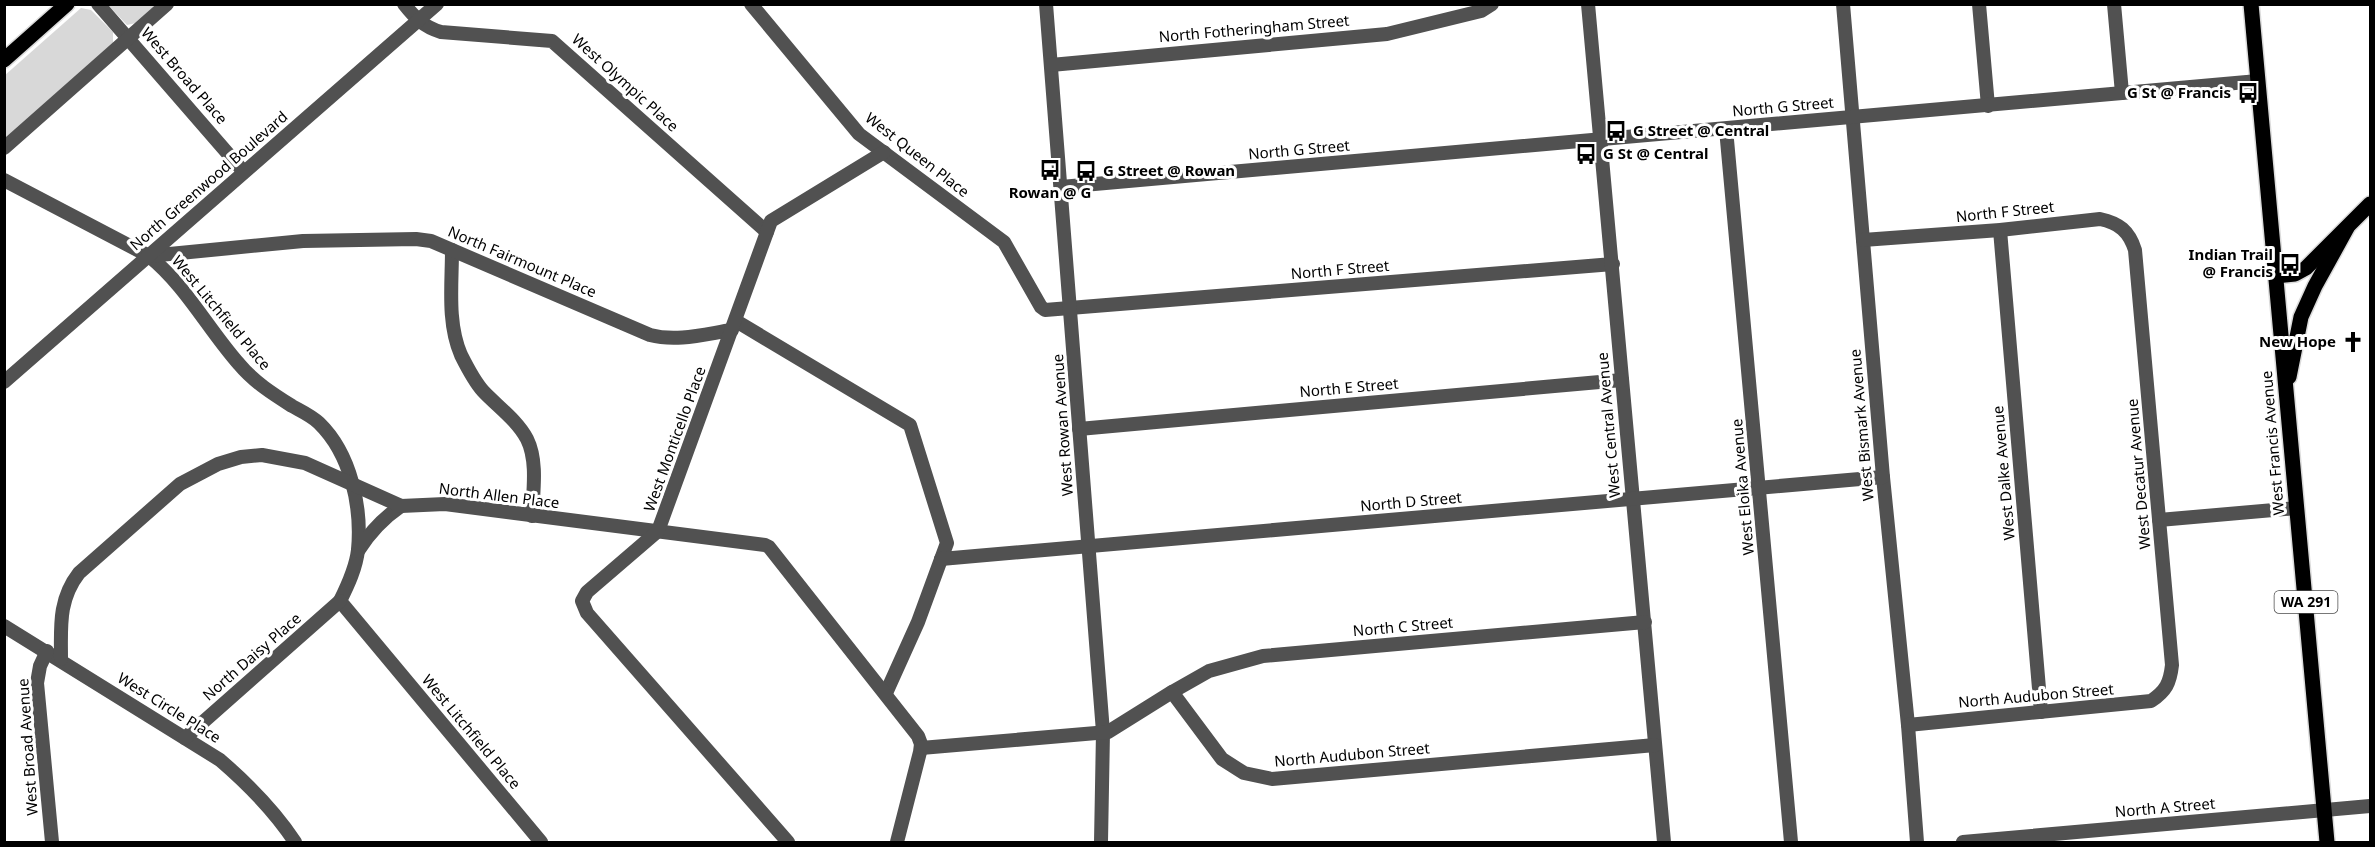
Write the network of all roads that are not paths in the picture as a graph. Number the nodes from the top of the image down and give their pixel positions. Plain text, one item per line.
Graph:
1 (67, 4) edge
2 (98, 4) edge
3 (167, 4) edge
4 (404, 4) edge
5 (437, 4) edge
6 (751, 4) edge
7 (1046, 4) edge
8 (1492, 4) edge
9 (1588, 4) edge
10 (1843, 4) edge
11 (1979, 4) edge
12 (2114, 4) edge
13 (2251, 4) edge
14 (418, 21) junction
15 (128, 38) junction
16 (4, 60) edge
17 (1051, 65) junction
18 (2258, 81) junction
19 (2122, 93) junction
20 (1988, 106) junction
21 (1852, 117) junction
22 (1726, 129) junction
23 (1602, 140) junction
24 (4, 148) edge
25 (884, 152) junction
26 (243, 171) junction
27 (4, 180) edge
28 (1061, 187) junction
29 (2370, 204) edge
30 (2347, 228) junction
31 (2000, 230) junction
32 (767, 232) junction
33 (1863, 240) junction
34 (452, 250) junction
35 (2135, 250) joint
36 (149, 256) junction
37 (1613, 264) junction
38 (2276, 276) junction
39 (1071, 309) junction
40 (734, 325) junction
41 (1622, 380) junction
42 (4, 382) edge
43 (2286, 394) junction
44 (1079, 429) junction
45 (1883, 477) junction
46 (352, 484) junction
47 (1760, 489) junction
48 (1632, 500) junction
49 (400, 506) junction
50 (2297, 508) junction
51 (532, 516) junction
52 (2159, 520) junction
53 (658, 531) junction
54 (1089, 546) junction
55 (358, 551) junction
56 (941, 559) junction
57 (340, 601) junction
58 (1645, 622) junction
59 (4, 626) edge
60 (47, 651) junction
61 (61, 659) junction
62 (1172, 692) junction
63 (886, 693) junction
64 (2163, 693) joint
65 (2041, 712) junction
66 (1908, 725) junction
67 (1103, 732) junction
68 (185, 738) junction
69 (1655, 745) junction
70 (921, 746) junction
71 (2370, 806) edge
72 (2324, 810) junction
73 (52, 843) edge
74 (295, 843) edge
75 (541, 843) edge
76 (788, 843) edge
77 (897, 843) edge
78 (1101, 843) edge
79 (1664, 843) edge
80 (1791, 843) edge
81 (1917, 843) edge
82 (1963, 843) edge
83 (2327, 843) edge

1 - 16 main road
2 - 15 street, West Broad Place
3 - 15 street
4 - 14 street, West Olympic Place
5 - 14 street, North Greenwood Boulevard
6 - 25 street, West Queen Place
7 - 17 street, West Rowan Avenue
8 - 17 street, North Fotheringham Street
9 - 23 street, West Central Avenue
10 - 21 street, West Bismark Avenue
11 - 20 street
12 - 19 street
13 - 18 main road, West Francis Avenue / WA 291
14 - 26 street, North Greenwood Boulevard
14 - 32 street, West Olympic Place
15 - 24 street
15 - 26 street, West Broad Place
17 - 28 street, West Rowan Avenue
18 - 19 street, North G Street
18 - 38 main road, West Francis Avenue / WA 291
19 - 20 street, North G Street
20 - 21 street, North G Street
21 - 22 street, North G Street
21 - 33 street, West Bismark Avenue
22 - 23 street, North G Street
22 - 47 street, West Eloika Avenue
23 - 28 street, North G Street
23 - 37 street, West Central Avenue
25 - 32 street
25 - 39 street, West Queen Place
26 - 36 street, North Greenwood Boulevard
27 - 36 street, West Litchfield Place
28 - 39 street, West Rowan Avenue
29 - 30 main road
30 - 38 main road
30 - 43 main road
31 - 33 street, North F Street
31 - 35 street, North F Street
31 - 65 street, West Dalke Avenue
32 - 40 street, West Monticello Place
33 - 45 street, West Bismark Avenue
34 - 36 street, North Fairmount Place
34 - 40 street, North Fairmount Place
34 - 51 street
35 - 52 street, West Decatur Avenue
36 - 42 street, North Greenwood Boulevard
36 - 46 street, West Litchfield Place
37 - 39 street, North F Street
37 - 41 street, West Central Avenue
38 - 43 main road, West Francis Avenue / WA 291
39 - 44 street, West Rowan Avenue
40 - 53 street, West Monticello Place
40 - 56 street
41 - 44 street, North E Street
41 - 48 street, West Central Avenue
43 - 50 main road, West Francis Avenue / WA 291
44 - 54 street, West Rowan Avenue
45 - 47 street, North D Street
45 - 66 street, West Bismark Avenue
46 - 49 street, North Allen Place
46 - 55 street, West Litchfield Place
46 - 61 street, North Allen Place
47 - 48 street, North D Street
47 - 80 street, West Eloika Avenue
48 - 54 street, North D Street
48 - 58 street, West Central Avenue
49 - 51 street, North Allen Place
49 - 55 street, West Litchfield Place
50 - 52 street
50 - 72 main road, West Francis Avenue / WA 291
51 - 53 street, North Allen Place
52 - 64 street, West Decatur Avenue
53 - 63 street, North Allen Place
53 - 76 street, West Monticello Place
54 - 56 street, North D Street
54 - 67 street, West Rowan Avenue
55 - 57 street, West Litchfield Place
56 - 63 street
57 - 68 street, North Daisy Place
57 - 75 street, West Litchfield Place
58 - 62 street, North C Street
58 - 69 street, West Central Avenue
59 - 60 street, West Circle Place
60 - 61 street, West Circle Place
60 - 73 street, West Broad Avenue
61 - 68 street, West Circle Place
62 - 67 street
62 - 69 street, North Audubon Street
63 - 70 street, North Allen Place
64 - 65 street, North Audubon Street
65 - 66 street, North Audubon Street
66 - 81 street, West Bismark Avenue
67 - 70 street
67 - 78 street, West Rowan Avenue
68 - 74 street, West Circle Place
69 - 79 street, West Central Avenue
70 - 77 street
71 - 72 street, North A Street
72 - 82 street, North A Street
72 - 83 main road, West Francis Avenue / WA 291

